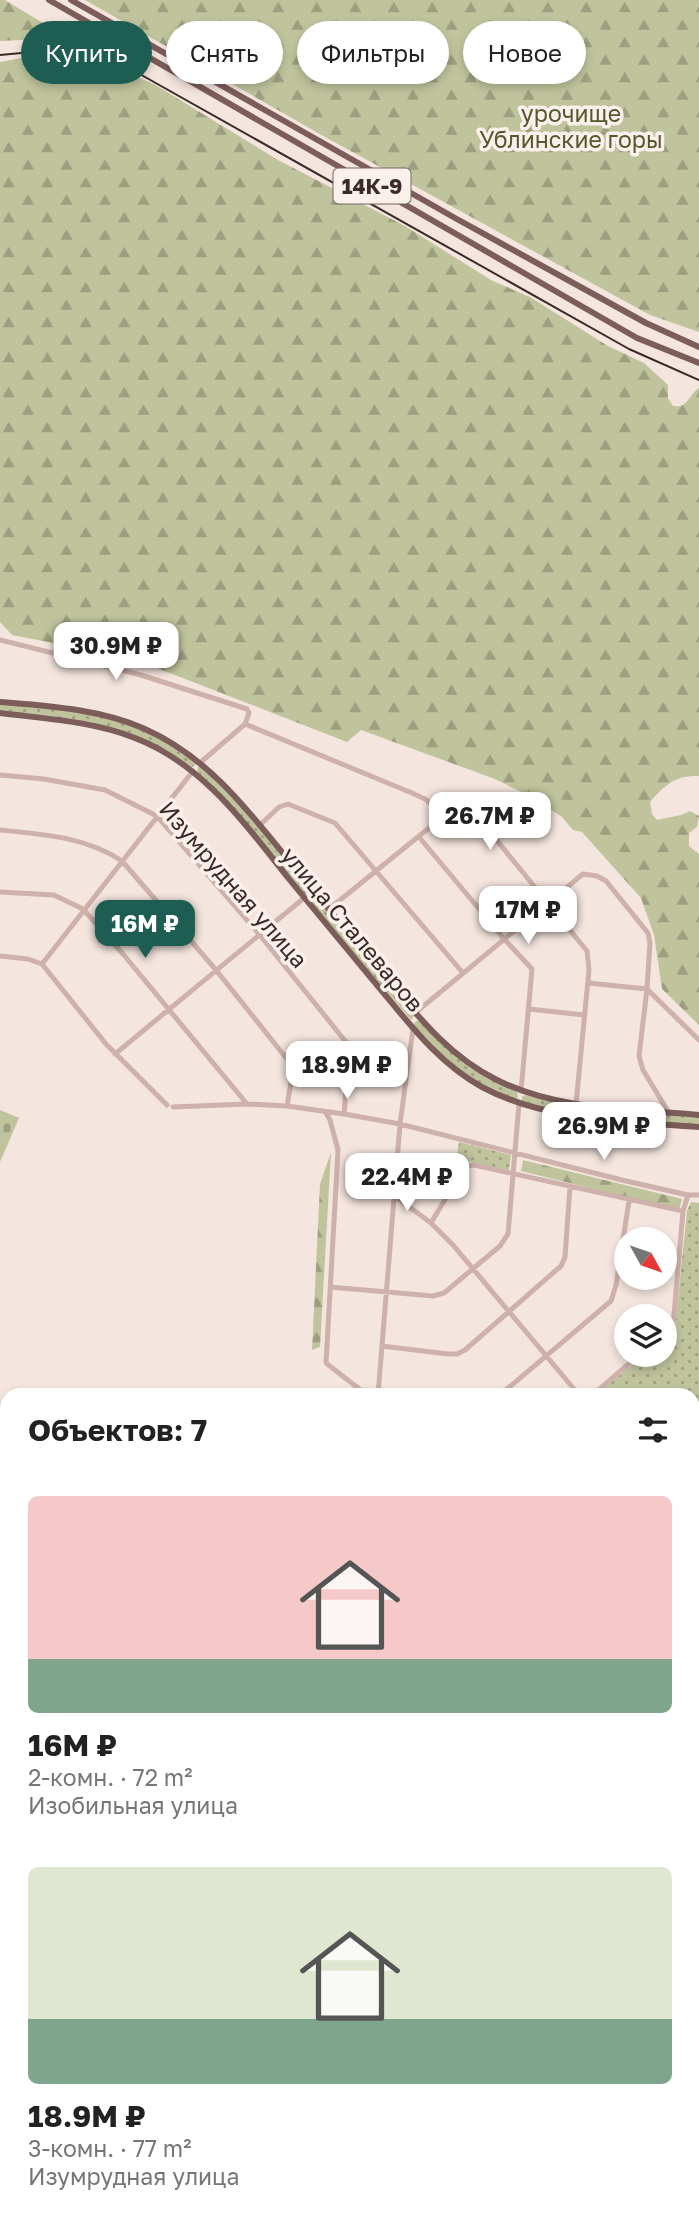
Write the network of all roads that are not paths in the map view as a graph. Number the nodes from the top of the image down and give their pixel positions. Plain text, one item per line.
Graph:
1 (49, 0) edge
2 (71, 0) edge
3 (699, 347) edge
4 (699, 363) edge
5 (0, 640) edge
6 (0, 702) edge
7 (0, 713) edge
8 (245, 723) junction
9 (201, 762) junction
10 (193, 771) junction
11 (0, 775) edge
12 (445, 815) junction
13 (157, 816) junction
14 (260, 825) junction
15 (0, 830) edge
16 (419, 837) junction
17 (122, 861) junction
18 (376, 871) junction
19 (313, 891) junction
20 (0, 892) edge
21 (304, 898) junction
22 (548, 904) junction
23 (83, 909) junction
24 (329, 909) junction
25 (259, 934) junction
26 (505, 940) junction
27 (0, 956) edge
28 (42, 964) junction
29 (216, 971) junction
30 (463, 974) junction
31 (587, 983) junction
32 (647, 989) junction
33 (528, 1009) junction
34 (170, 1010) junction
35 (416, 1015) junction
36 (584, 1015) junction
37 (411, 1026) junction
38 (699, 1040) edge
39 (116, 1055) junction
40 (521, 1091) junction
41 (247, 1104) junction
42 (519, 1104) junction
43 (576, 1104) junction
44 (287, 1106) junction
45 (669, 1112) junction
46 (326, 1113) junction
47 (344, 1114) junction
48 (699, 1115) edge
49 (400, 1124) junction
50 (699, 1127) edge
51 (515, 1154) junction
52 (514, 1173) junction
53 (570, 1187) junction
54 (688, 1195) junction
55 (699, 1195) edge
56 (396, 1197) junction
57 (629, 1201) junction
58 (682, 1211) junction
59 (431, 1223) junction
60 (473, 1269) junction
61 (330, 1287) junction
62 (386, 1293) junction
63 (675, 1304) edge
64 (508, 1312) junction
65 (382, 1346) junction
66 (546, 1358) junction
67 (625, 1367) edge
68 (358, 1388) edge
69 (379, 1388) edge
70 (509, 1388) edge
71 (573, 1388) edge
72 (601, 1388) edge

1 - 4 main road, 14К-9
2 - 3 main road
5 - 8 street
6 - 9 main road, улица Сталеваров
7 - 10 main road, улица Сталеваров
8 - 9 street
8 - 12 street
9 - 10 main road
9 - 14 main road, улица Сталеваров
10 - 13 street
10 - 21 main road, улица Сталеваров
11 - 13 street, Изумрудная улица
12 - 16 street
12 - 22 street
13 - 17 street
13 - 25 street, Изумрудная улица
14 - 18 street
14 - 19 main road, улица Сталеваров
15 - 17 street
16 - 18 street
16 - 26 street
17 - 23 street
17 - 29 street
18 - 24 street
18 - 30 street
19 - 21 main road
19 - 24 main road, улица Сталеваров
20 - 23 street
21 - 25 street
21 - 37 main road, улица Сталеваров
22 - 26 street
22 - 31 street
22 - 32 street
23 - 28 street
23 - 34 street
24 - 35 main road, улица Сталеваров
25 - 29 street
25 - 47 street, Изумрудная улица
26 - 30 street
26 - 33 street
27 - 28 street
28 - 39 street
29 - 34 street
29 - 44 street
30 - 35 street
31 - 32 street
31 - 36 street
32 - 38 street
32 - 45 street
33 - 36 street
33 - 40 street
34 - 39 street
34 - 41 street
35 - 37 main road
35 - 40 main road, улица Сталеваров
36 - 43 street
37 - 42 main road, улица Сталеваров
37 - 49 street
39 - 41 street
40 - 42 main road
40 - 43 main road, улица Сталеваров
41 - 44 street
42 - 50 main road, улица Сталеваров
42 - 51 street
43 - 45 main road, улица Сталеваров
44 - 46 street
45 - 48 main road, улица Сталеваров
46 - 47 street
46 - 61 street
47 - 49 street
49 - 51 street
49 - 56 street
51 - 52 street
51 - 54 street
52 - 53 street
52 - 59 street
52 - 60 street
53 - 57 street
53 - 64 street
54 - 55 street
54 - 58 street
56 - 59 street
56 - 62 street
57 - 58 street
57 - 66 street
58 - 63 street
59 - 60 street
60 - 62 street
60 - 64 street
61 - 62 street
61 - 68 street
62 - 65 street
64 - 65 street
64 - 66 street
65 - 69 street
66 - 70 street
66 - 71 street
67 - 72 street

